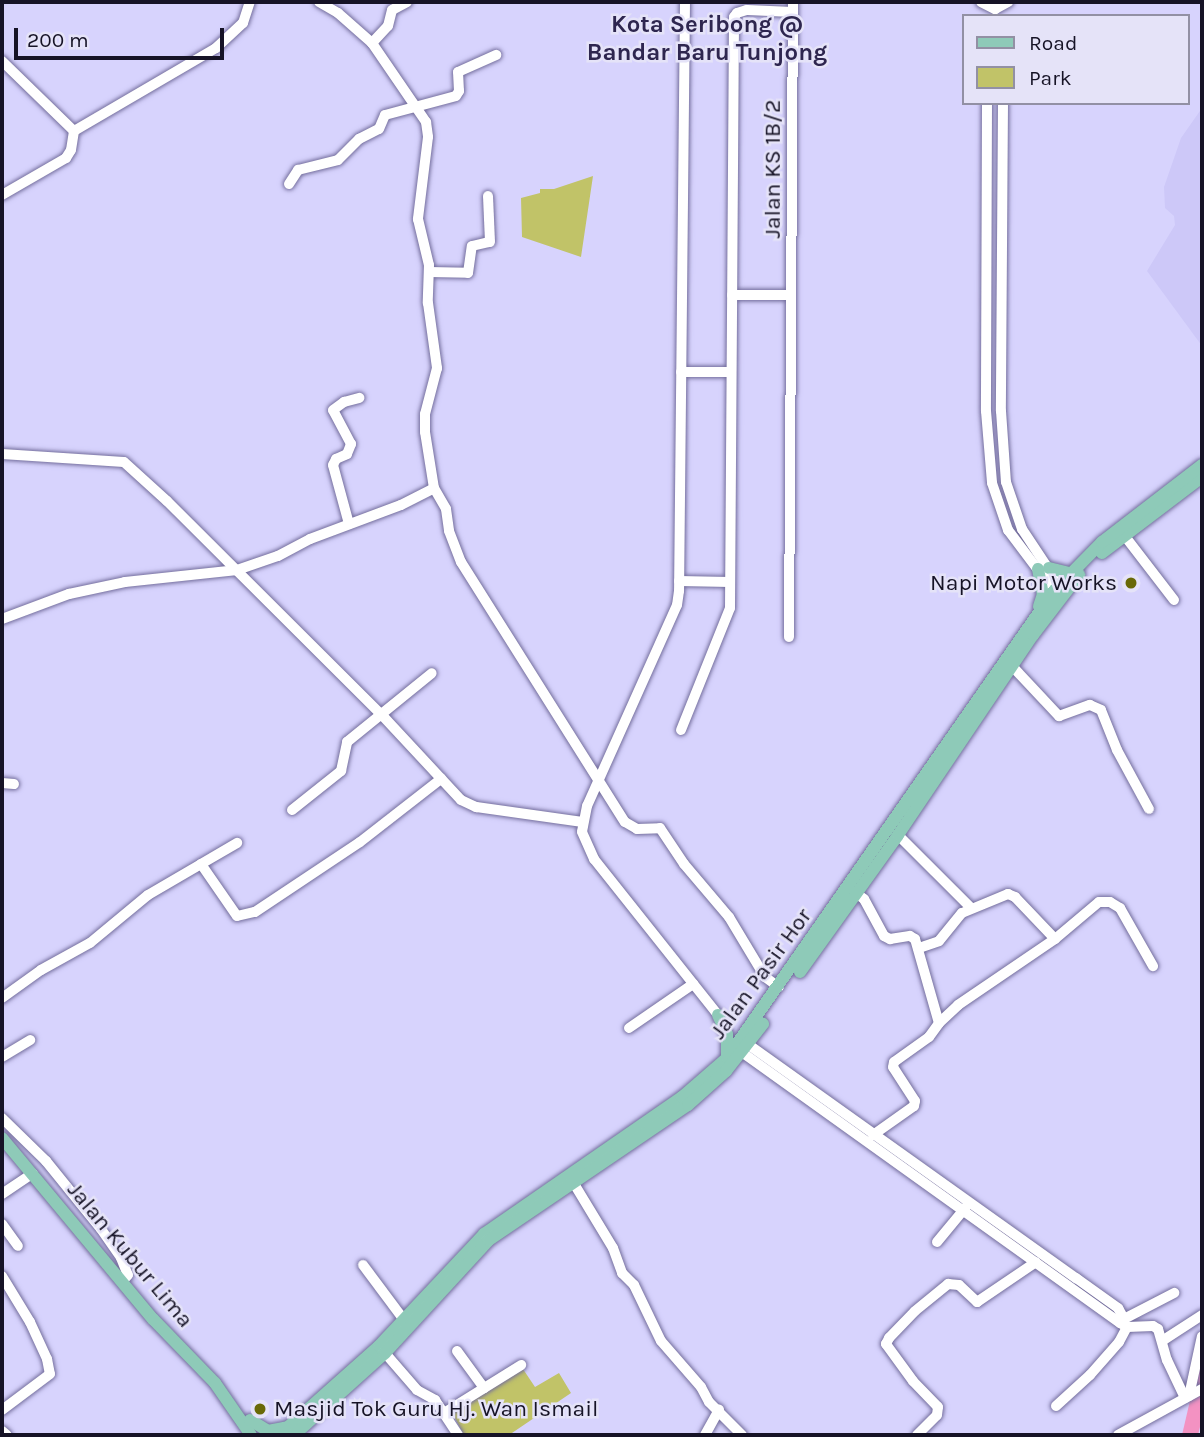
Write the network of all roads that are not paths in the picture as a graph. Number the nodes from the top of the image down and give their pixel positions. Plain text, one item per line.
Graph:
1 (250, 2) edge
2 (319, 2) edge
3 (407, 2) edge
4 (693, 2) edge
5 (1008, 2) edge
6 (983, 6) edge
7 (685, 7) edge
8 (793, 7) edge
9 (372, 43) junction
10 (496, 55) dead end
11 (2, 61) edge
12 (987, 105) edge
13 (1003, 105) edge
14 (417, 108) junction
15 (74, 131) junction
16 (289, 184) dead end
17 (2, 195) edge
18 (488, 196) dead end
19 (429, 272) junction
20 (733, 295) junction
21 (791, 295) junction
22 (987, 300) junction
23 (1002, 300) junction
24 (681, 372) junction
25 (732, 372) junction
26 (359, 398) dead end
27 (2, 454) edge
28 (1202, 466) edge
29 (1202, 477) edge
30 (434, 488) junction
31 (349, 524) junction
32 (1124, 535) junction
33 (1043, 569) junction
34 (237, 570) junction
35 (1069, 573) junction
36 (679, 581) junction
37 (730, 582) junction
38 (1057, 588) junction
39 (1174, 600) dead end
40 (1039, 610) junction
41 (2, 619) edge
42 (789, 638) dead end
43 (1012, 666) junction
44 (432, 673) dead end
45 (381, 714) junction
46 (681, 730) dead end
47 (440, 779) junction
48 (599, 779) junction
49 (2, 783) edge
50 (14, 784) dead end
51 (1149, 809) dead end
52 (292, 810) dead end
53 (583, 822) junction
54 (898, 835) junction
55 (237, 844) dead end
56 (201, 864) junction
57 (856, 893) junction
58 (971, 908) junction
59 (1055, 939) junction
60 (919, 948) junction
61 (1153, 966) dead end
62 (693, 984) junction
63 (779, 987) junction
64 (2, 998) edge
65 (718, 1015) junction
66 (939, 1023) junction
67 (751, 1027) junction
68 (629, 1028) dead end
69 (30, 1040) dead end
70 (746, 1049) junction
71 (2, 1057) edge
72 (727, 1058) junction
73 (2, 1118) edge
74 (873, 1135) junction
75 (2, 1138) edge
76 (33, 1173) junction
77 (573, 1182) junction
78 (2, 1194) edge
79 (967, 1207) junction
80 (2, 1224) edge
81 (937, 1242) dead end
82 (18, 1246) dead end
83 (1036, 1262) junction
84 (363, 1265) dead end
85 (2, 1276) edge
86 (122, 1282) junction
87 (1174, 1293) dead end
88 (1202, 1315) edge
89 (404, 1320) junction
90 (1123, 1322) junction
91 (1202, 1336) edge
92 (1162, 1340) junction
93 (457, 1351) dead end
94 (385, 1353) junction
95 (521, 1366) dead end
96 (484, 1388) junction
97 (1202, 1389) edge
98 (1188, 1396) junction
99 (1056, 1406) dead end
100 (2, 1410) edge
101 (719, 1410) junction
102 (444, 1413) junction
103 (248, 1429) edge
104 (2, 1431) edge
105 (291, 1433) edge
106 (7, 1435) edge
107 (262, 1435) edge
108 (458, 1435) edge
109 (705, 1435) edge
110 (742, 1435) edge
111 (918, 1435) edge
112 (1118, 1435) edge

1 - 15 street
2 - 9 street
3 - 9 street
4 - 7 street
5 - 6 street
7 - 24 street
8 - 20 street
8 - 21 street, Jalan KS 1B/2
9 - 14 street
10 - 14 street
11 - 15 street
12 - 22 street
13 - 23 street
14 - 16 street
14 - 19 street
15 - 17 street
18 - 19 street
19 - 30 street
20 - 21 street
20 - 25 street
21 - 42 street, Jalan KS 1B/2
22 - 23 street
22 - 33 street
23 - 33 street
24 - 25 street
24 - 36 street
25 - 37 street
26 - 31 street
27 - 34 street
28 - 35 main road, Jalan Pasir Hor
29 - 32 main road, Jalan Pasir Hor
30 - 31 street
30 - 48 street
31 - 34 street
32 - 39 street
32 - 43 main road, Jalan Pasir Hor
33 - 35 main road
33 - 38 street
33 - 40 main road
34 - 41 street
34 - 45 street
35 - 38 main road, Jalan Pasir Hor
36 - 37 street
36 - 48 street
37 - 46 street
38 - 40 main road, Jalan Pasir Hor
40 - 63 main road, Jalan Pasir Hor
43 - 51 street
43 - 54 main road, Jalan Pasir Hor
44 - 45 street
45 - 47 street
45 - 52 street
47 - 53 street
47 - 56 street
48 - 53 street
48 - 63 street
49 - 50 street
53 - 62 street
54 - 57 main road, Jalan Pasir Hor
54 - 58 street
55 - 56 street
56 - 64 street
57 - 60 street
57 - 70 main road, Jalan Pasir Hor
58 - 59 street
58 - 60 street
59 - 61 street
59 - 66 street
60 - 66 street
62 - 65 street
62 - 68 street
63 - 67 main road, Jalan Pasir Hor
65 - 67 main road
65 - 72 main road
66 - 74 street
67 - 72 main road, Jalan Pasir Hor
69 - 71 street
70 - 74 street
70 - 77 main road, Jalan Pasir Hor
70 - 79 street
72 - 89 main road, Jalan Pasir Hor
73 - 86 street
74 - 79 street
75 - 76 main road, Jalan Kubur Lima
76 - 78 street
76 - 86 main road, Jalan Kubur Lima
77 - 94 main road, Jalan Pasir Hor
77 - 101 street
79 - 81 street
79 - 83 street
79 - 90 street
80 - 82 street
83 - 90 street
83 - 111 street
84 - 89 street
85 - 100 street
86 - 103 main road, Jalan Kubur Lima
87 - 90 street
88 - 92 street
89 - 105 main road, Jalan Pasir Hor
90 - 92 street
90 - 99 street
91 - 98 street
92 - 98 street
93 - 96 street
94 - 102 street
94 - 105 main road, Jalan Pasir Hor
95 - 96 street
96 - 102 street
97 - 98 street
98 - 112 street
101 - 109 street
101 - 110 street
102 - 108 street
103 - 105 main road
103 - 107 main road, Jalan Kubur Lima
104 - 106 street

